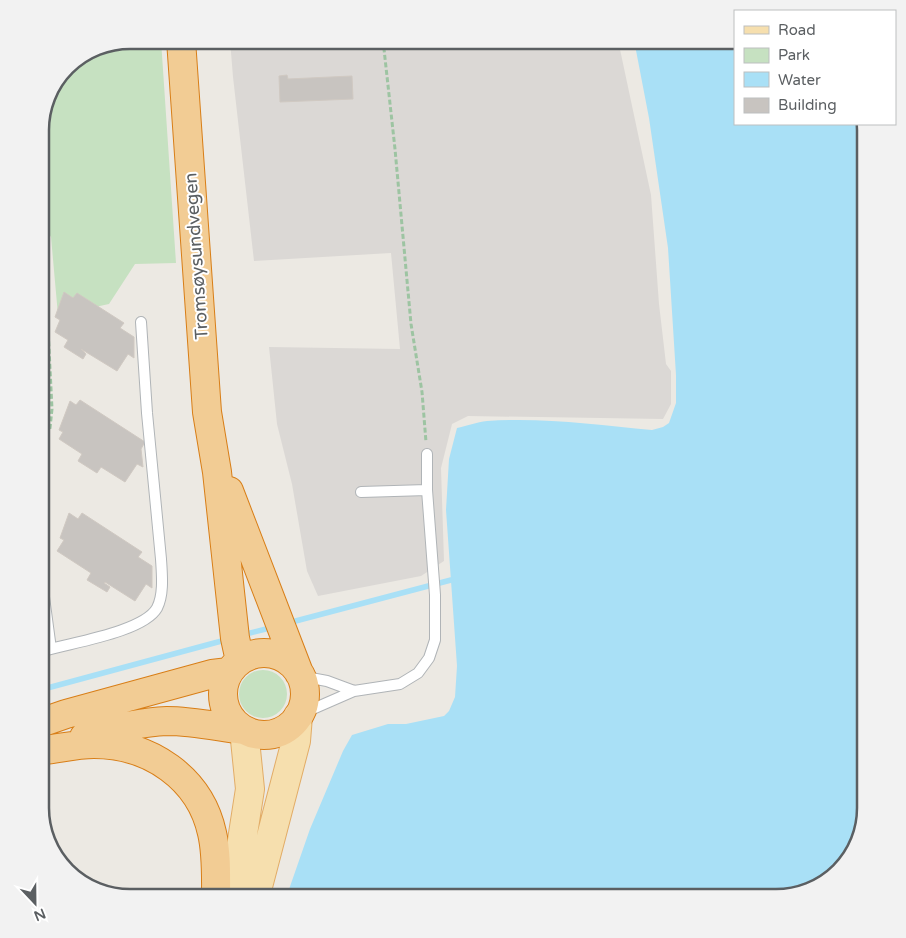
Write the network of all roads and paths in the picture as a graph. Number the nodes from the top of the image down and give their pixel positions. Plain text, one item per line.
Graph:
1 (182, 49) edge
2 (384, 49) edge
3 (141, 322) dead end
4 (49, 349) edge
5 (49, 430) edge
6 (427, 454) joint
7 (218, 472) junction
8 (427, 490) junction
9 (361, 492) dead end
10 (49, 634) edge
11 (51, 649) joint
12 (234, 667) junction
13 (300, 676) junction
14 (354, 691) junction
15 (298, 716) junction
16 (49, 723) edge
17 (80, 724) junction
18 (244, 730) junction
19 (49, 747) edge
20 (49, 751) edge
21 (216, 889) edge
22 (234, 889) edge
23 (257, 889) edge

1 - 7 highway, Tromsøysundvegen
2 - 6 path
3 - 11 lane
4 - 5 path
6 - 8 lane
7 - 12 highway, Tromsøysundvegen
7 - 13 highway, Tromsøysundvegen
8 - 9 lane
8 - 14 lane
10 - 11 lane
12 - 13 highway
12 - 17 highway
12 - 18 highway
13 - 14 lane
13 - 15 highway
14 - 15 lane
15 - 18 highway
15 - 23 main road
16 - 17 highway
17 - 18 highway
17 - 19 highway
18 - 22 main road
20 - 21 highway

